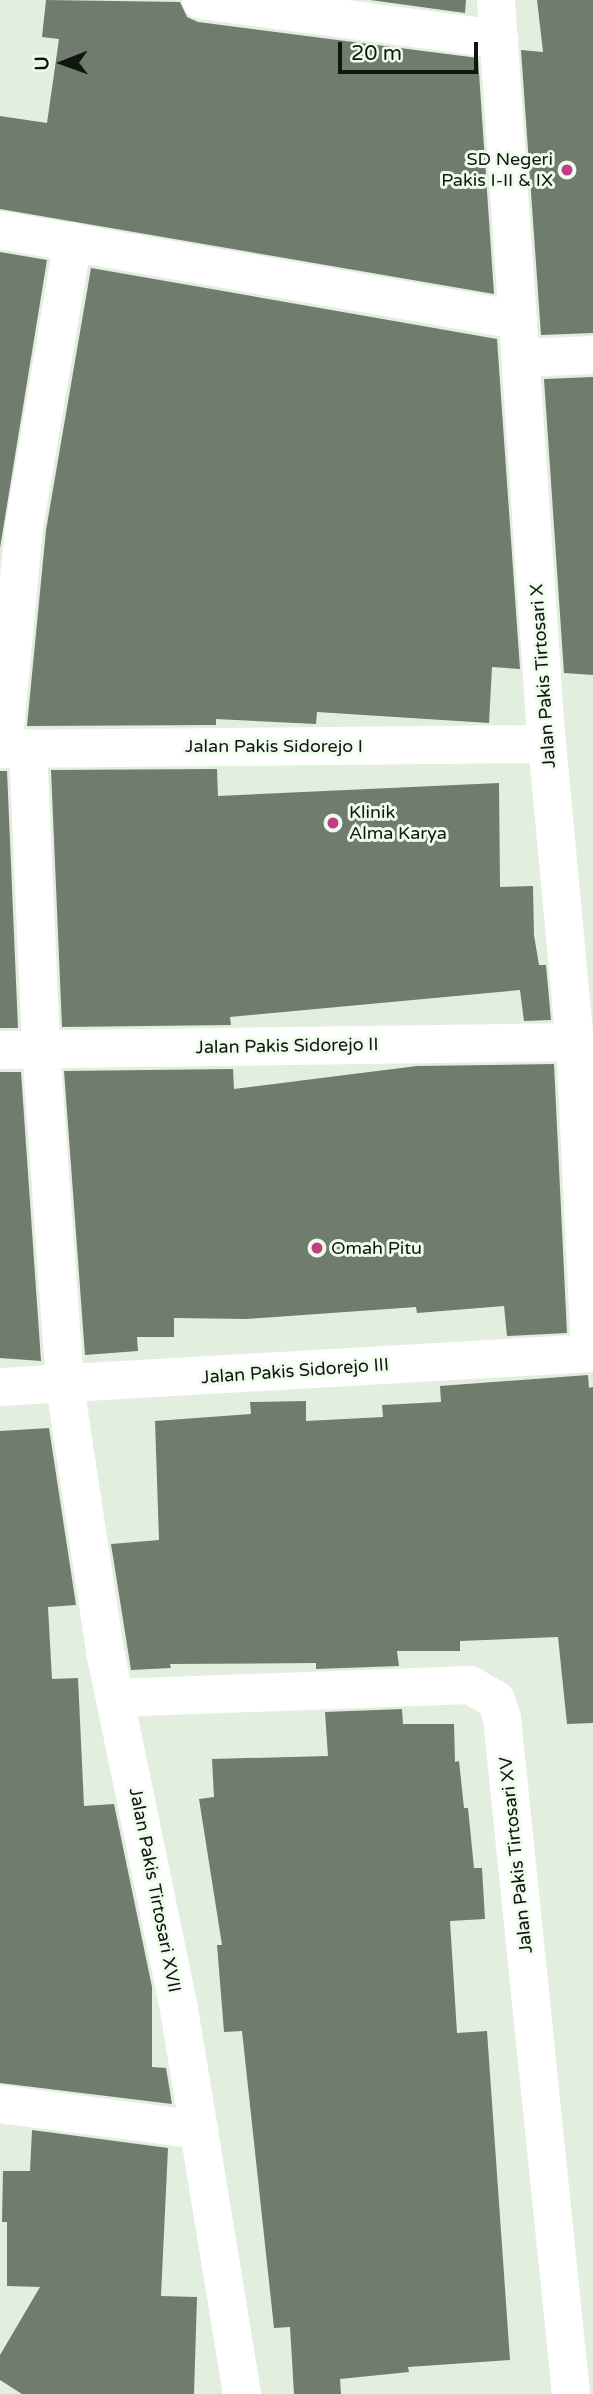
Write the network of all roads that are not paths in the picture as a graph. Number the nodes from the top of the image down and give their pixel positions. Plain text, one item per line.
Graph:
1 (201, 0) edge
2 (496, 0) edge
3 (499, 40) junction
4 (0, 230) edge
5 (73, 241) junction
6 (518, 320) junction
7 (593, 355) edge
8 (521, 358) junction
9 (547, 744) junction
10 (10, 748) edge
11 (575, 1042) junction
12 (0, 1049) edge
13 (41, 1049) junction
14 (591, 1353) edge
15 (65, 1386) junction
16 (0, 1387) edge
17 (115, 1698) junction
18 (0, 2104) edge
19 (199, 2130) junction
20 (242, 2394) edge
21 (571, 2394) edge

1 - 3 street
2 - 3 street, Jalan Pakis Tirtosari X
3 - 6 street, Jalan Pakis Tirtosari X
4 - 5 street
5 - 6 street
5 - 10 street, Jalan Pakis Tirtosari XVII
6 - 8 street, Jalan Pakis Tirtosari X
7 - 8 street
8 - 9 street, Jalan Pakis Tirtosari X
9 - 10 street, Jalan Pakis Sidorejo I
9 - 11 street, Jalan Pakis Tirtosari X
10 - 13 street, Jalan Pakis Tirtosari XVII
11 - 13 street, Jalan Pakis Sidorejo II
11 - 14 street, Jalan Pakis Tirtosari X
12 - 13 street, Jalan Pakis Sidorejo II
13 - 15 street, Jalan Pakis Tirtosari XVII
14 - 15 street, Jalan Pakis Sidorejo III
15 - 16 street, Jalan Pakis Sidorejo III
15 - 17 street, Jalan Pakis Tirtosari XVII
17 - 19 street, Jalan Pakis Tirtosari XVII
17 - 21 street, Jalan Pakis Tirtosari XV
18 - 19 street
19 - 20 street, Jalan Pakis Tirtosari XVII

